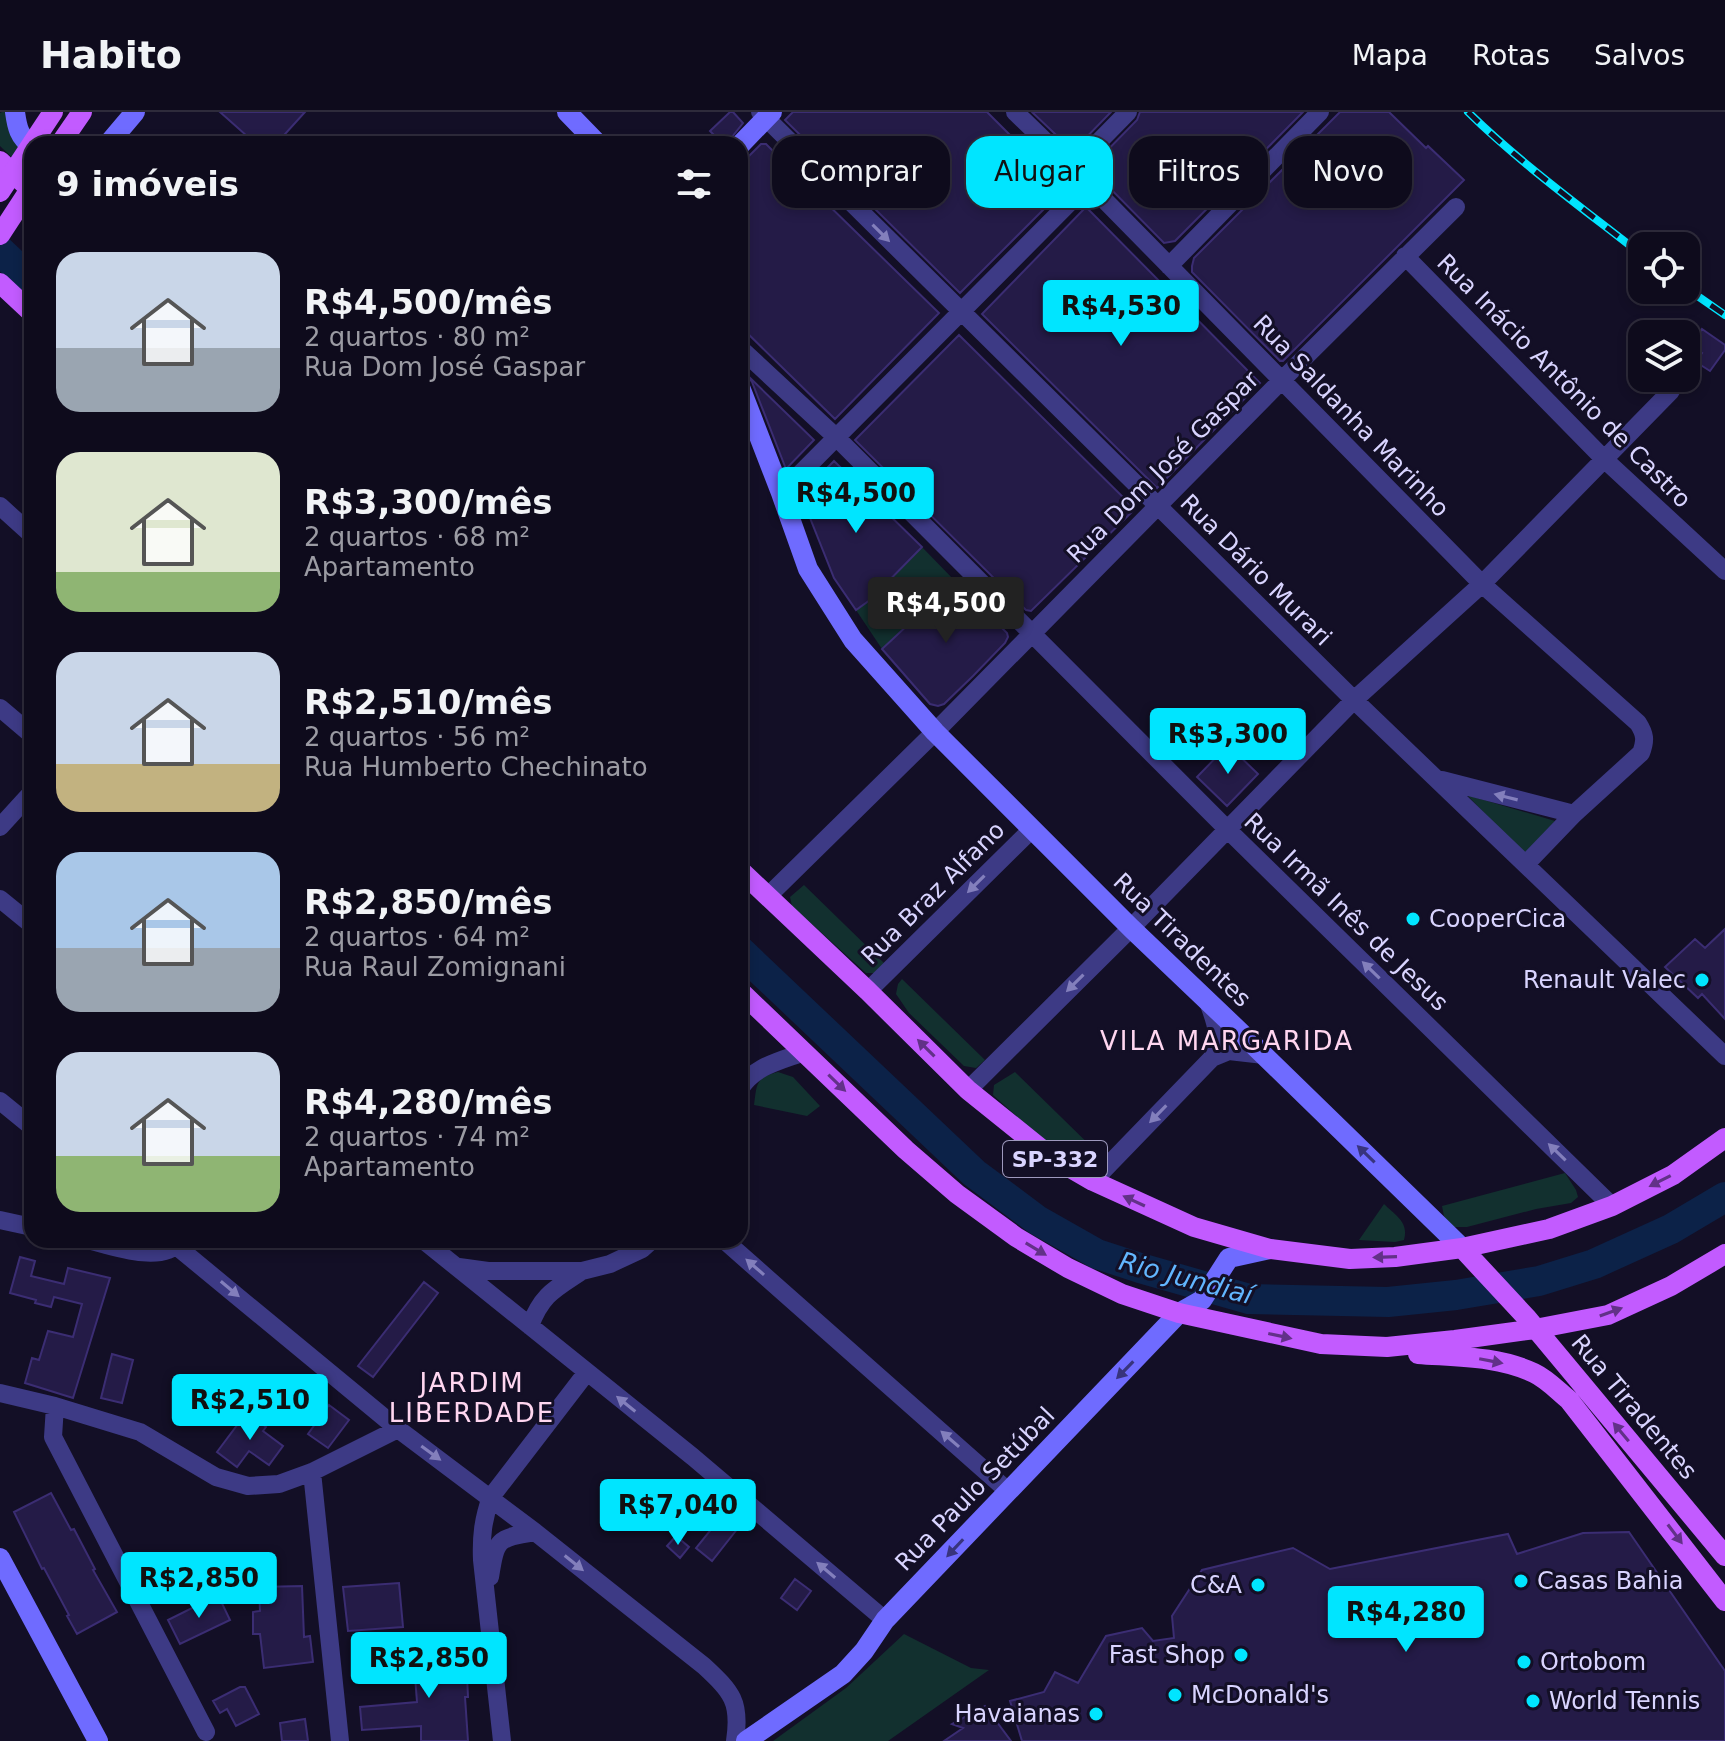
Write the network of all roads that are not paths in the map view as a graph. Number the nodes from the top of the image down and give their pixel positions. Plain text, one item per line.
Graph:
1 (15, 112) edge
2 (53, 112) edge
3 (82, 112) edge
4 (135, 112) edge
5 (567, 112) edge
6 (1015, 112) edge
7 (1128, 112) edge
8 (1320, 112) edge
9 (766, 114) edge
10 (35, 136) edge
11 (66, 136) edge
12 (115, 136) edge
13 (590, 136) edge
14 (748, 136) edge
15 (1040, 136) edge
16 (1104, 136) edge
17 (24, 141) edge
18 (24, 154) edge
19 (0, 161) edge
20 (24, 181) edge
21 (0, 192) edge
22 (24, 200) edge
23 (1456, 207) dead end
24 (1064, 208) edge
25 (1112, 208) edge
26 (0, 235) edge
27 (1405, 256) junction
28 (1169, 266) junction
29 (3, 292) edge
30 (24, 307) edge
31 (961, 312) junction
32 (748, 355) edge
33 (1282, 380) junction
34 (1670, 392) edge
35 (748, 408) edge
36 (837, 438) junction
37 (1604, 459) junction
38 (781, 493) junction
39 (0, 506) edge
40 (1157, 507) junction
41 (24, 528) edge
42 (1725, 571) edge
43 (1482, 584) junction
44 (1032, 635) junction
45 (1354, 700) junction
46 (0, 708) edge
47 (24, 728) edge
48 (935, 732) junction
49 (1438, 779) junction
50 (24, 801) edge
51 (1574, 814) junction
52 (0, 827) edge
53 (1032, 829) junction
54 (1228, 830) junction
55 (1526, 864) junction
56 (748, 877) edge
57 (768, 896) junction
58 (0, 899) edge
59 (24, 918) edge
60 (1131, 928) junction
61 (868, 991) junction
62 (748, 999) edge
63 (1208, 1002) junction
64 (804, 1052) junction
65 (1264, 1055) junction
66 (1725, 1056) edge
67 (1212, 1058) junction
68 (748, 1077) edge
69 (968, 1090) junction
70 (0, 1101) edge
71 (24, 1120) edge
72 (1725, 1138) edge
73 (1093, 1181) junction
74 (1612, 1206) junction
75 (0, 1220) edge
76 (24, 1225) edge
77 (125, 1248) edge
78 (162, 1248) edge
79 (183, 1248) edge
80 (433, 1248) edge
81 (643, 1248) edge
82 (733, 1248) edge
83 (1462, 1248) junction
84 (1270, 1249) junction
85 (1725, 1254) edge
86 (455, 1266) junction
87 (582, 1271) junction
88 (1202, 1300) junction
89 (1179, 1313) junction
90 (1219, 1323) junction
91 (1530, 1323) junction
92 (530, 1326) junction
93 (1387, 1347) junction
94 (587, 1372) junction
95 (0, 1393) edge
96 (55, 1406) junction
97 (398, 1429) junction
98 (312, 1472) junction
99 (1008, 1491) junction
100 (491, 1497) junction
101 (535, 1532) junction
102 (1725, 1556) edge
103 (0, 1558) edge
104 (486, 1599) junction
105 (1725, 1601) edge
106 (885, 1620) junction
107 (206, 1732) dead end
108 (98, 1741) edge
109 (340, 1741) edge
110 (502, 1741) edge
111 (735, 1741) edge
112 (746, 1741) edge

1 - 17 street
2 - 10 main road, bridge
3 - 11 main road
4 - 12 street
5 - 13 street
6 - 15 street, Rua Saldanha Marinho
7 - 16 street
8 - 28 street
9 - 14 street
9 -> 31 street, Rua Dário Murari
18 - 21 main road, bridge
19 - 20 main road
22 - 26 main road, bridge
23 - 27 street, Rua Dom José Gaspar
24 - 31 street
25 - 28 street, Rua Saldanha Marinho
27 - 33 street, Rua Dom José Gaspar
27 - 37 street, Rua Inácio Antônio de Castro
28 - 33 street, Rua Saldanha Marinho
29 - 30 main road
31 - 36 street
31 - 40 street, Rua Dário Murari
32 - 36 street, Rua Irmã Inês de Jesus
33 - 40 street, Rua Dom José Gaspar
33 - 43 street, Rua Saldanha Marinho
34 - 37 street
35 - 38 street, Rua Tiradentes
36 - 38 street
36 - 44 street, Rua Irmã Inês de Jesus
37 - 42 street, Rua Inácio Antônio de Castro
37 - 43 street
38 - 48 street, Rua Tiradentes
39 - 41 street
40 - 44 street, Rua Dom José Gaspar
40 - 45 street, Rua Dário Murari
43 - 45 street
43 - 51 street, Rua Saldanha Marinho
44 - 48 street, Rua Dom José Gaspar
44 - 54 street, Rua Irmã Inês de Jesus
45 - 49 street, Rua Dário Murari
45 - 54 street
46 - 47 street
48 - 53 street, Rua Tiradentes
48 - 57 street, Rua Dom José Gaspar
51 -> 49 street
49 - 55 street, Rua Dário Murari
50 - 52 street
51 - 55 street
53 - 60 street, Rua Tiradentes
53 -> 61 street, Rua Braz Alfano
54 - 60 street
74 -> 54 street, Rua Irmã Inês de Jesus
55 - 66 street, Rua Dário Murari
56 - 57 main road, SP-332
57 - 61 main road, SP-332
58 - 59 street
60 - 63 street, Rua Tiradentes
60 -> 69 street
69 -> 61 main road, SP-332
62 - 64 main road
63 - 65 street, Rua Tiradentes
63 - 67 street
64 - 68 street
64 -> 89 main road
65 - 67 street
83 -> 65 street, Rua Tiradentes
67 -> 73 street
69 - 73 main road, SP-332
70 - 71 street
72 -> 74 main road, SP-332
84 -> 73 main road, SP-332
74 - 83 main road, SP-332
75 - 76 street
77 - 78 street
79 -> 97 street
80 - 86 street
81 - 87 street
99 -> 82 street
83 -> 84 main road, SP-332
83 - 91 main road, Rua Tiradentes
84 - 88 street, Rua Paulo Setúbal
91 -> 85 main road
86 - 87 street
86 - 92 street
87 - 92 street
88 - 89 street, Rua Paulo Setúbal
88 - 90 main road
89 - 90 main road
89 -> 99 street, Rua Paulo Setúbal
90 -> 93 main road
91 - 93 main road
102 -> 91 main road, Rua Tiradentes
92 - 94 street
93 -> 105 main road, Rua Tiradentes
94 - 100 street
106 -> 94 street
95 - 96 street
96 - 98 street
96 - 107 street
97 - 98 street
97 -> 100 street
98 - 109 street
99 -> 106 street, Rua Paulo Setúbal
100 - 101 street
100 - 104 street
101 - 104 street
101 -> 111 street
103 - 108 street
104 - 110 street
106 - 112 street, Rua Paulo Setúbal

